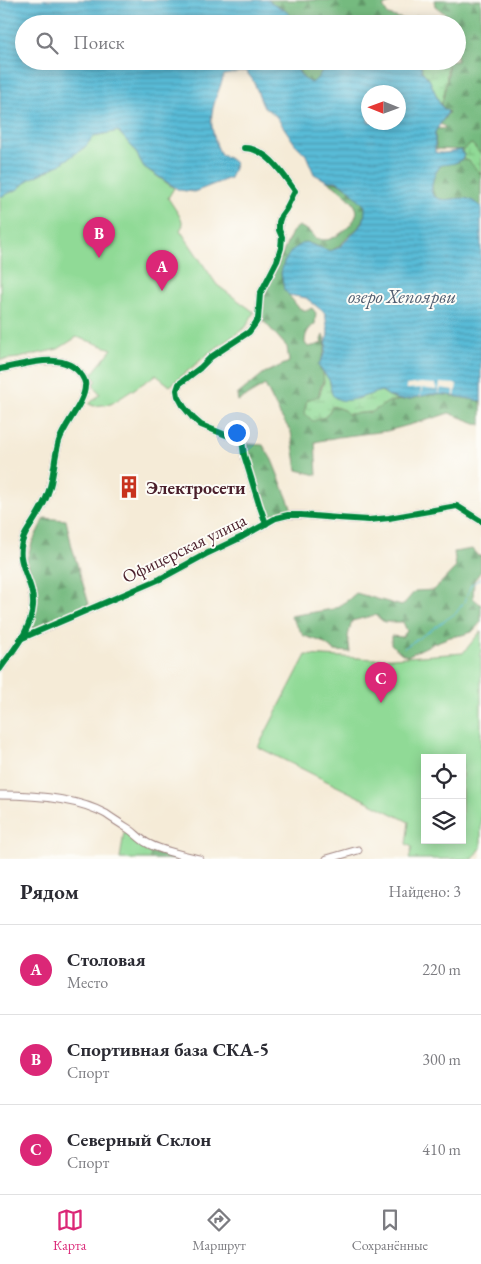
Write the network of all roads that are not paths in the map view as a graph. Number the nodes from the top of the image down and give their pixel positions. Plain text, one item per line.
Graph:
1 (244, 148) dead end
2 (0, 369) edge
3 (481, 521) edge
4 (266, 524) junction
5 (20, 639) junction
6 (0, 669) edge
7 (0, 795) edge
8 (358, 850) dead end
9 (199, 859) edge
10 (327, 859) edge

1 - 4 street
2 - 5 street
3 - 4 street, Офицерская улица
4 - 5 street, Офицерская улица
5 - 6 street
7 - 9 street
8 - 10 street

